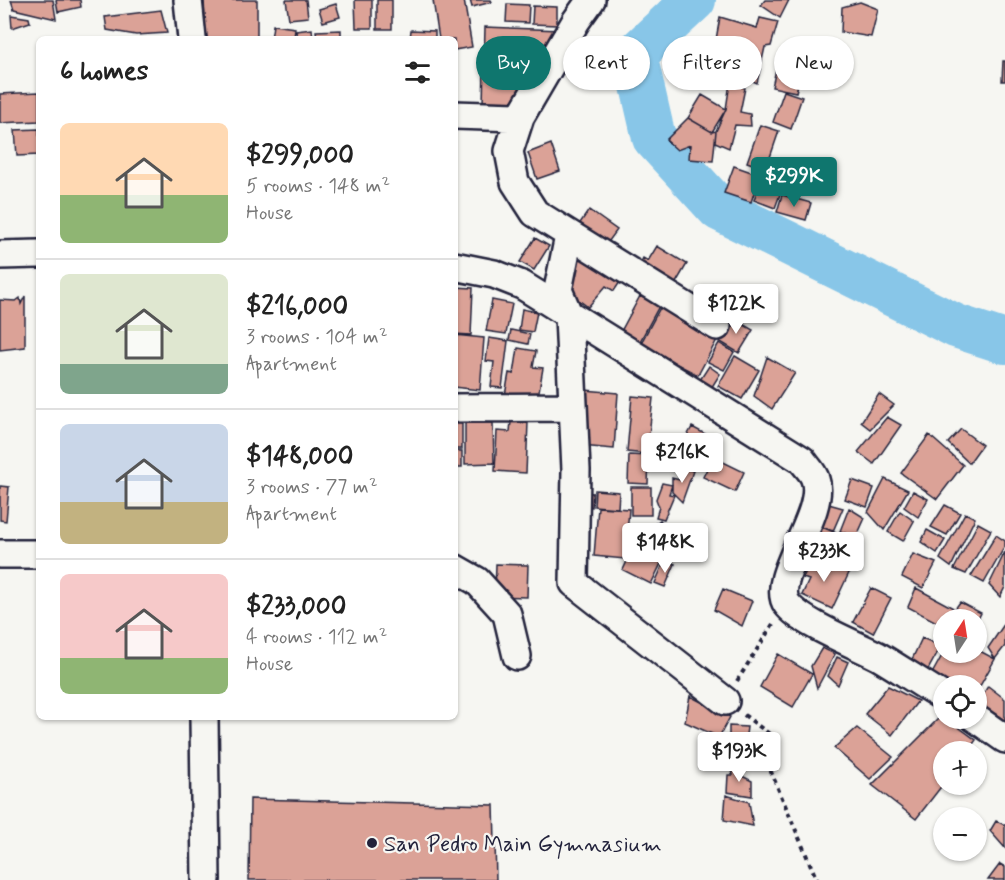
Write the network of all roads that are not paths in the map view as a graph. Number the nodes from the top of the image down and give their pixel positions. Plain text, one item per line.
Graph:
1 (188, 0) edge
2 (591, 0) edge
3 (192, 36) edge
4 (458, 114) edge
5 (520, 117) junction
6 (568, 236) junction
7 (36, 254) edge
8 (0, 255) edge
9 (458, 267) edge
10 (569, 316) junction
11 (717, 326) dead end
12 (573, 407) junction
13 (458, 408) edge
14 (0, 554) edge
15 (36, 554) edge
16 (458, 570) edge
17 (517, 656) dead end
18 (933, 690) edge
19 (725, 701) road end
20 (204, 720) edge
21 (987, 726) edge
22 (1005, 739) edge
23 (206, 880) edge

1 - 3 street
2 - 5 street
4 - 5 street
5 - 6 street
6 - 10 street
6 - 11 street
7 - 8 street
9 - 10 street
10 - 12 street
10 - 18 street
12 - 13 street
12 - 19 street
14 - 15 street
16 - 17 street
20 - 23 street
21 - 22 street

